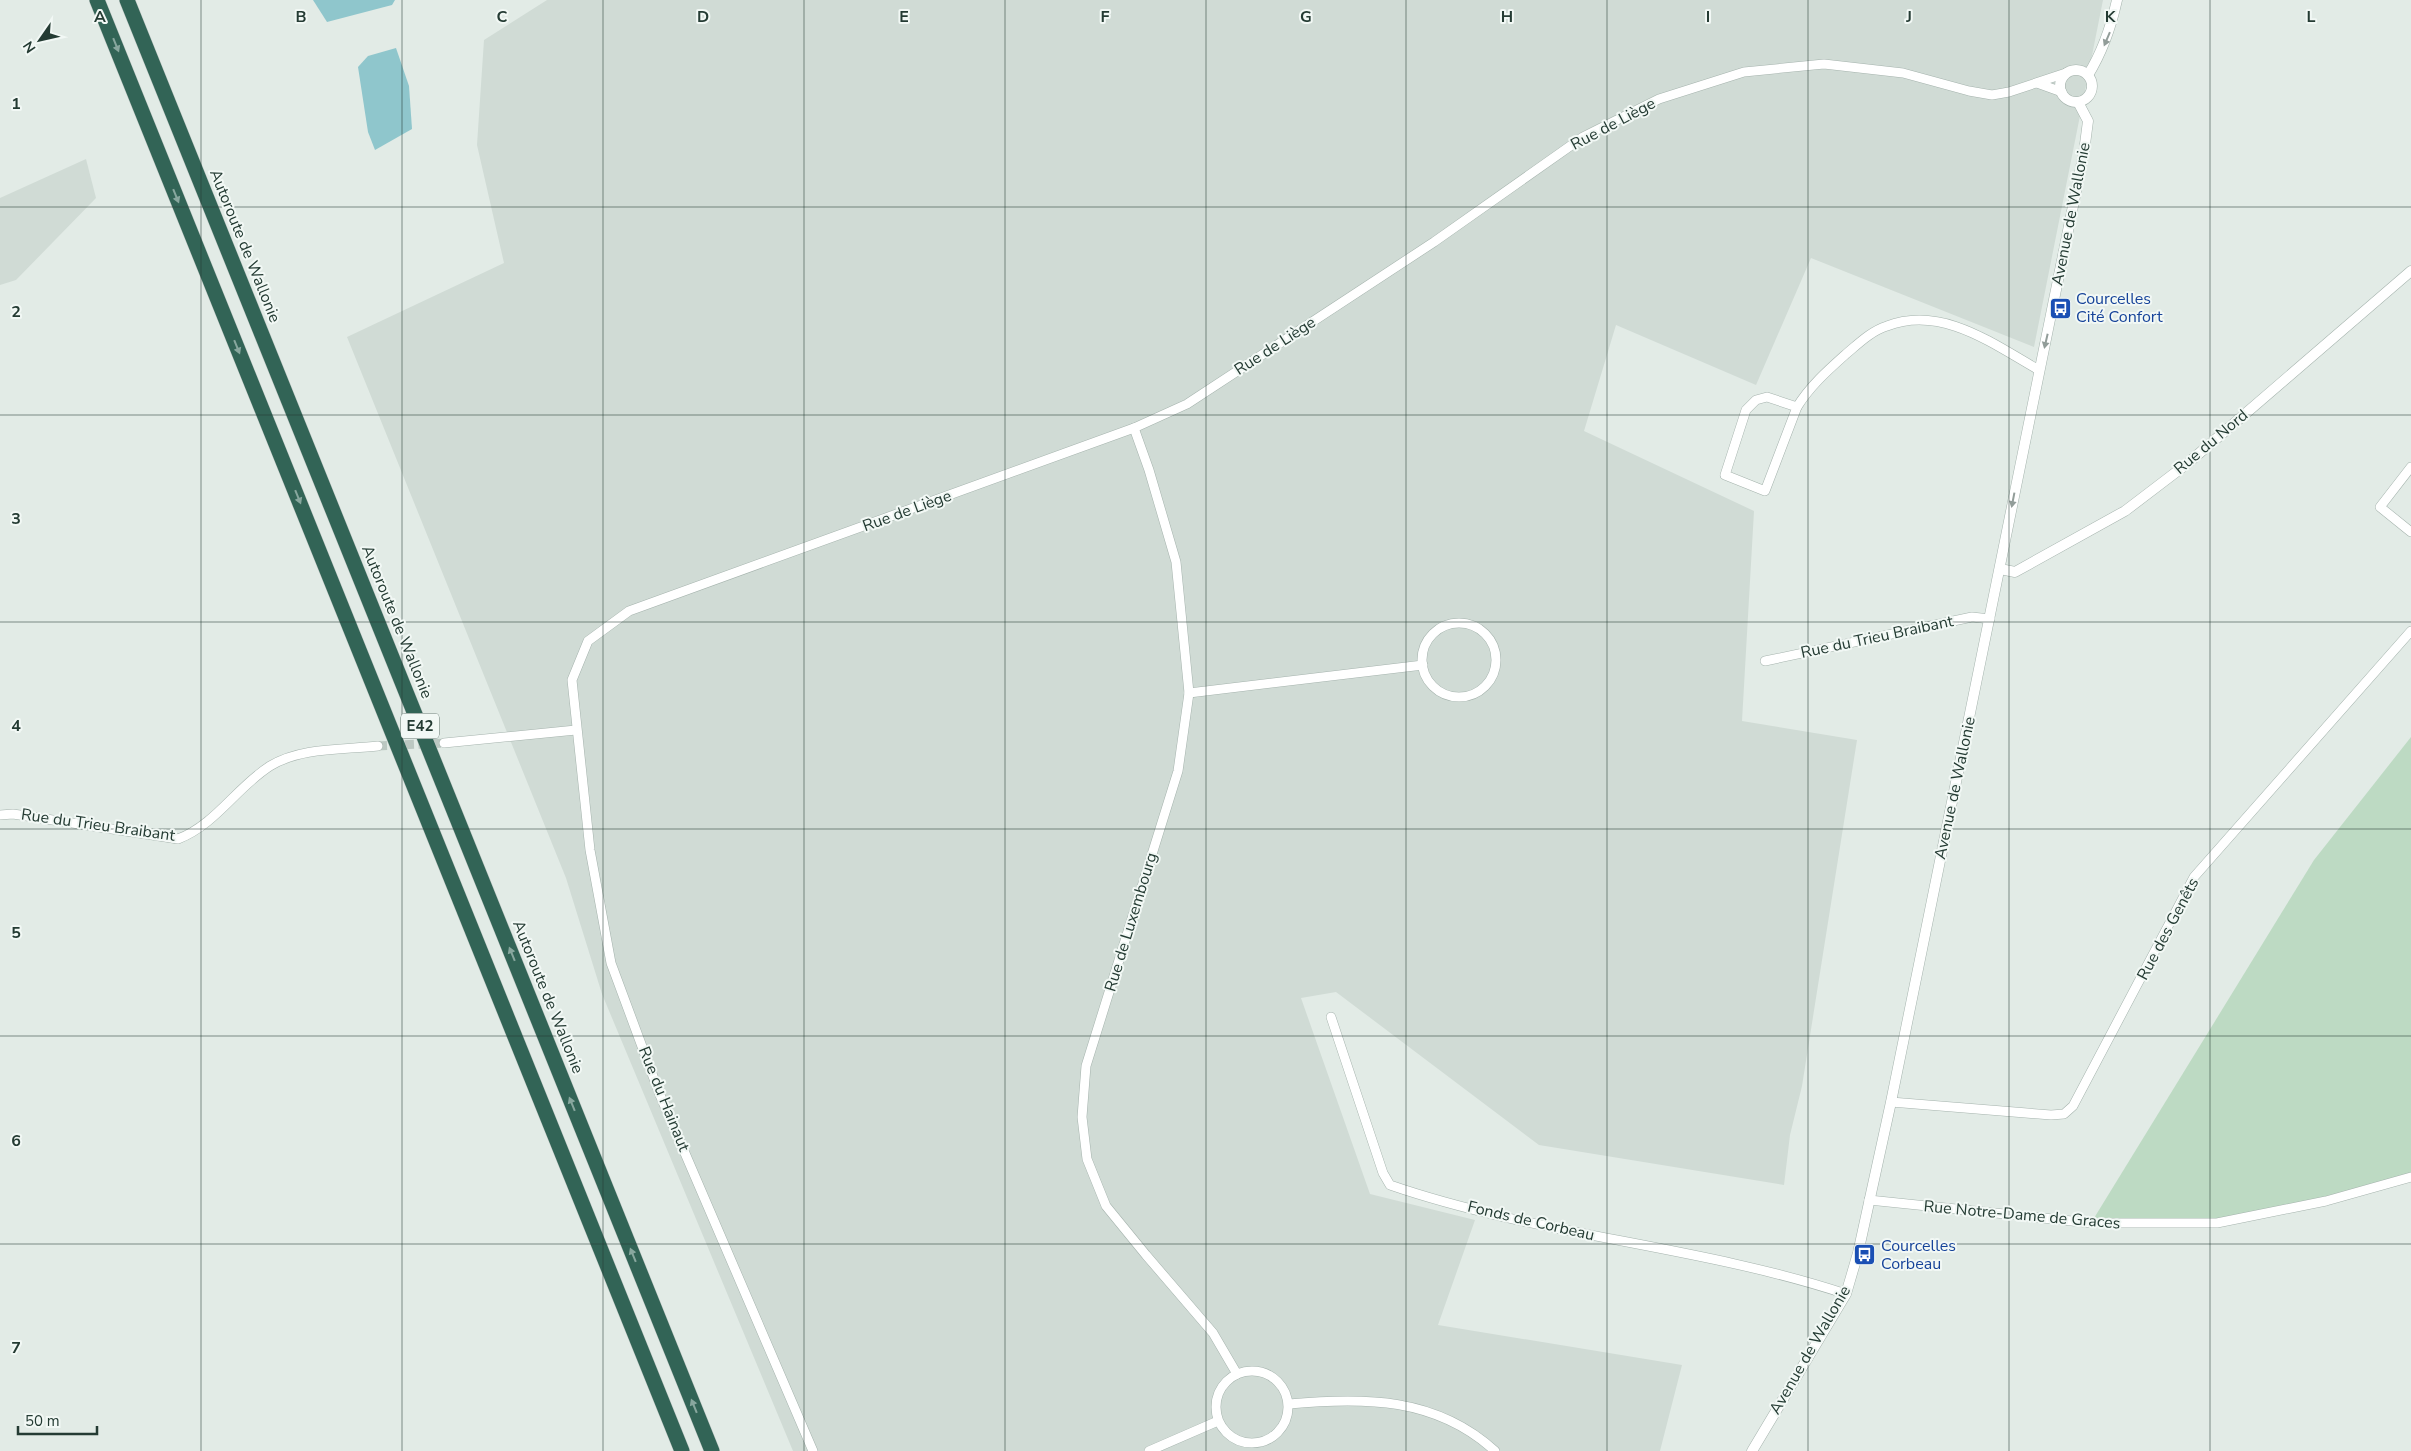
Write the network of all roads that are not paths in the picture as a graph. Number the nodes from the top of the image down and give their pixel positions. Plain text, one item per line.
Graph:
1 (98, 0) edge
2 (127, 0) edge
3 (2117, 0) edge
4 (2066, 73) junction
5 (2088, 75) junction
6 (2036, 83) junction
7 (2062, 92) junction
8 (2078, 102) junction
9 (2411, 271) edge
10 (2406, 277) edge
11 (2039, 370) junction
12 (1796, 407) junction
13 (1134, 428) junction
14 (2411, 467) edge
15 (2411, 532) edge
16 (2000, 569) junction
17 (1990, 619) junction
18 (2411, 631) edge
19 (1765, 661) dead end
20 (1423, 665) junction
21 (1189, 693) junction
22 (576, 730) junction
23 (444, 743) tunnel mouth
24 (378, 746) tunnel mouth
25 (0, 815) edge
26 (1331, 1017) dead end
27 (1891, 1102) junction
28 (2411, 1177) edge
29 (1869, 1200) junction
30 (1846, 1294) junction
31 (1237, 1374) junction
32 (1289, 1404) junction
33 (1218, 1421) junction
34 (1257, 1447) edge
35 (682, 1451) edge
36 (712, 1451) edge
37 (813, 1451) edge
38 (1149, 1451) edge
39 (1495, 1451) edge
40 (1752, 1451) edge

1 -> 35 highway, E42
36 -> 2 highway, Autoroute de Wallonie / E42
3 -> 5 street
4 - 5 street
4 - 6 street, Rue de Liège
4 - 7 street
5 - 8 street
6 - 7 street
6 - 13 street, Rue de Liège
7 - 8 street
8 -> 11 street, Avenue de Wallonie
9 - 10 street, Rue du Nord
10 - 16 street, Rue du Nord
11 - 12 street
11 -> 16 street, Avenue de Wallonie
12 - 12 street
13 - 21 street, Rue de Luxembourg
13 - 22 street, Rue de Liège
14 - 15 street
16 - 17 street, Avenue de Wallonie
17 - 19 street, Rue du Trieu Braibant
17 - 27 street, Avenue de Wallonie
18 - 27 street, Rue des Genêts
20 - 20 street
20 - 21 street
21 - 31 street, Rue de Luxembourg
22 - 23 street
22 - 37 street, Rue du Hainaut
24 - 25 street, Rue du Trieu Braibant
26 - 30 street, Fonds de Corbeau
27 - 29 street, Avenue de Wallonie
28 - 29 street, Rue Notre-Dame de Graces
29 - 30 street, Avenue de Wallonie
30 - 40 street, Avenue de Wallonie
31 - 32 street
31 - 33 street
32 - 34 street
32 - 39 street
33 - 34 street
33 - 38 street

